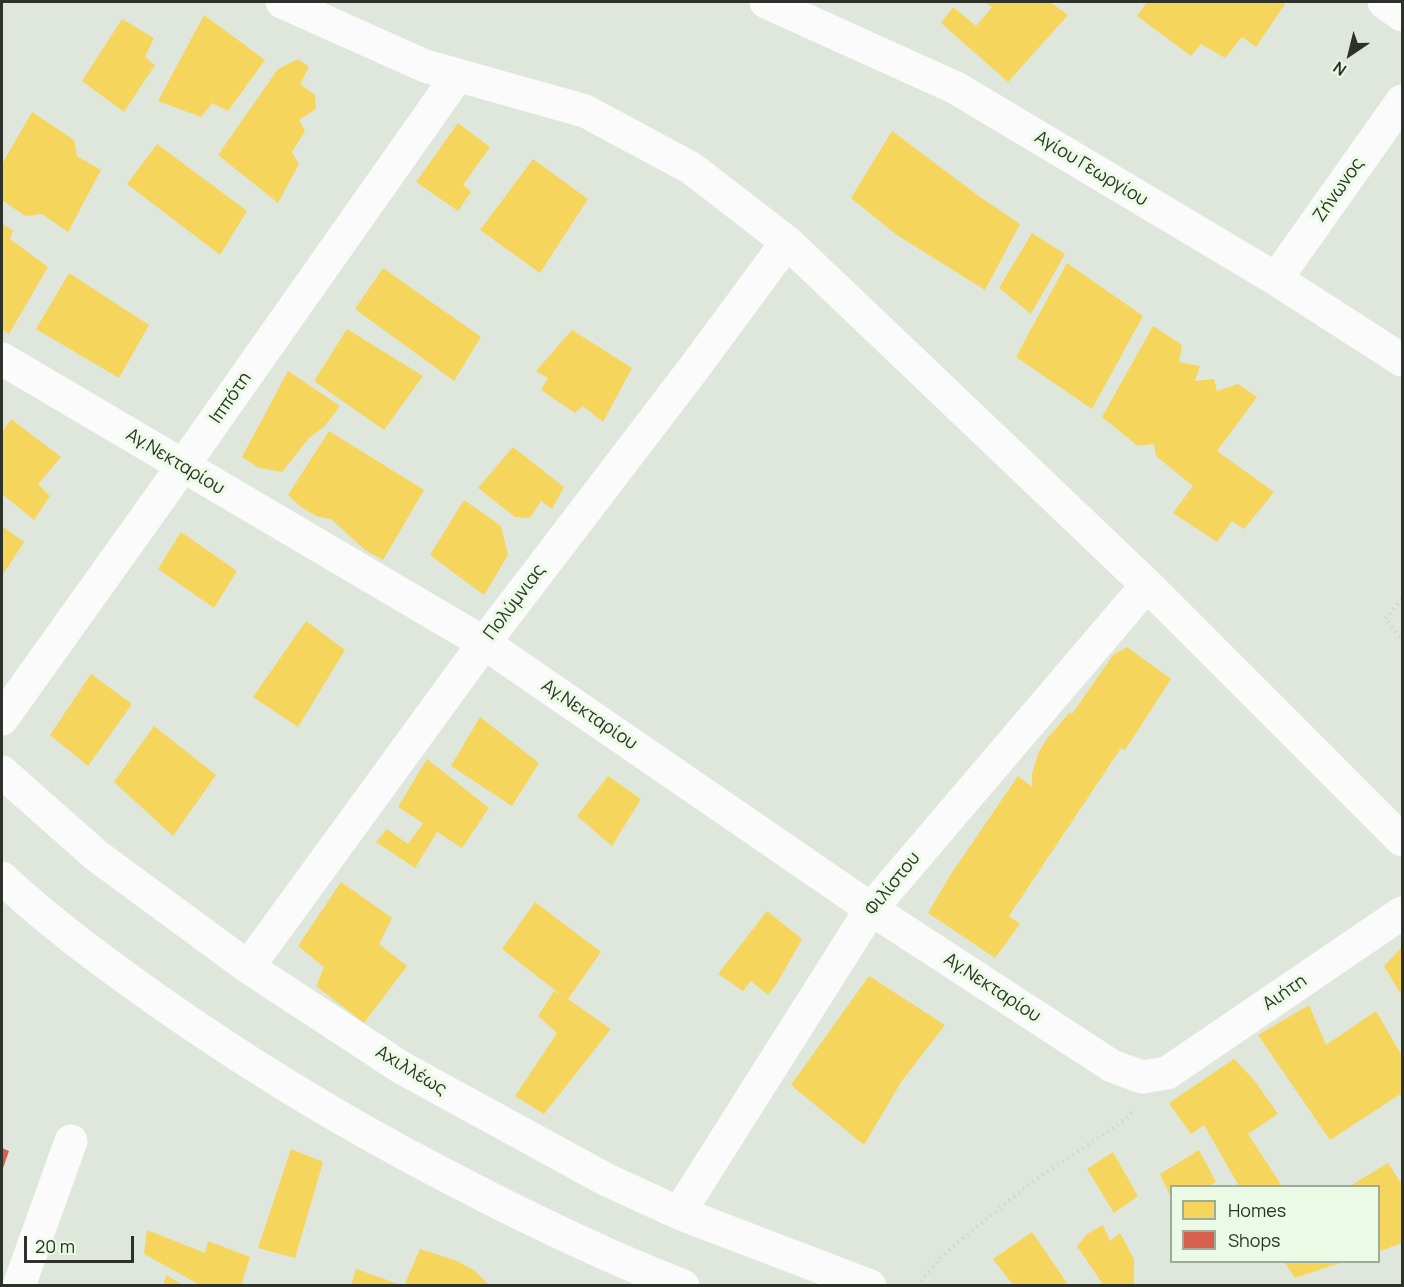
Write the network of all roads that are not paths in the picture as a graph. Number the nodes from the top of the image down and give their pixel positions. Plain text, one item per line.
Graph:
1 (282, 2) edge
2 (766, 2) edge
3 (1384, 2) edge
4 (1402, 15) edge
5 (458, 75) junction
6 (1402, 101) edge
7 (787, 242) junction
8 (1276, 279) junction
9 (2, 359) edge
10 (1402, 360) edge
11 (182, 466) junction
12 (1147, 585) junction
13 (483, 643) junction
14 (2, 719) edge
15 (2, 772) edge
16 (1402, 840) edge
17 (2, 878) edge
18 (871, 909) junction
19 (1402, 913) edge
20 (248, 967) junction
21 (1167, 1073) joint
22 (71, 1141) dead end
23 (679, 1213) junction
24 (18, 1286) edge
25 (683, 1286) edge
26 (870, 1286) edge

1 - 5 street
2 - 8 street, Αγίου Γεωργίου
3 - 4 street
5 - 7 street
5 - 11 street, Ιππότη
6 - 8 street, Ζήνωνος
7 - 12 street
7 - 13 street, Πολύμνιας
8 - 10 street, Αγίου Γεωργίου
9 - 11 street, Αγ.Νεκταρίου
11 - 13 street, Αγ.Νεκταρίου
11 - 14 street, Ιππότη
12 - 16 street
12 - 18 street, Φιλίστου
13 - 18 street, Αγ.Νεκταρίου
13 - 20 street, Πολύμνιας
15 - 20 street, Αχιλλέως
17 - 25 street
18 - 21 street, Αγ.Νεκταρίου
18 - 23 street, Φιλίστου
19 - 21 street, Αιήτη
20 - 23 street, Αχιλλέως
22 - 24 street
23 - 26 street, Αχιλλέως

